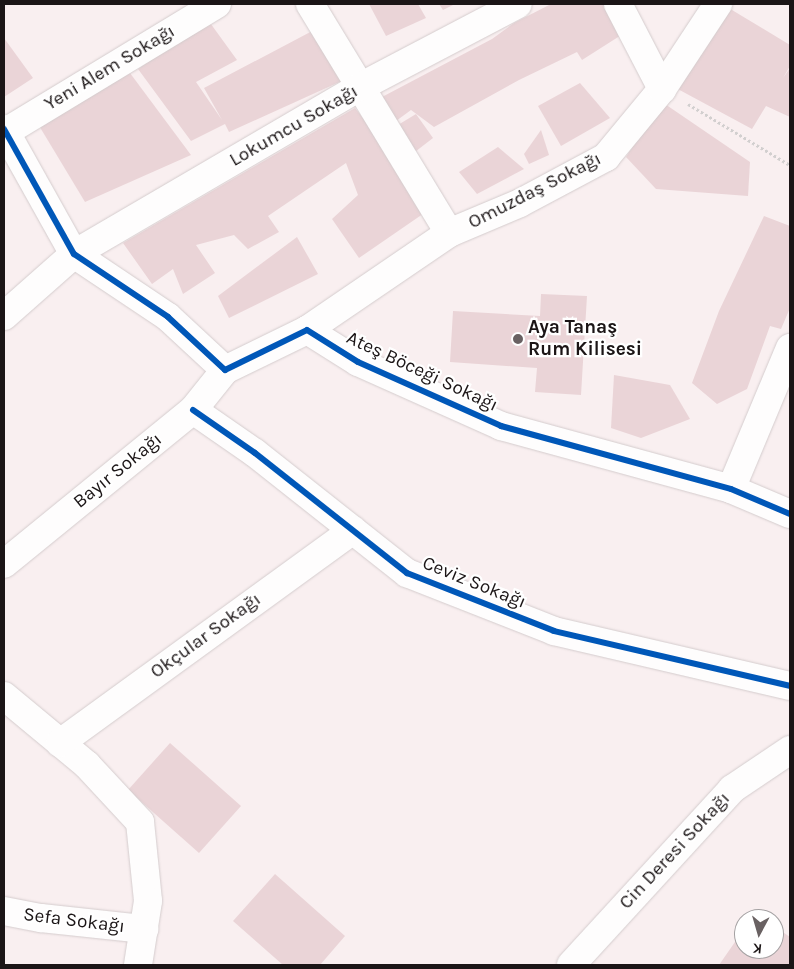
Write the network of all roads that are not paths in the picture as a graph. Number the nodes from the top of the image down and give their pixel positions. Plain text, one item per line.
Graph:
1 (217, 4) edge
2 (310, 4) edge
3 (518, 4) edge
4 (618, 4) edge
5 (718, 4) edge
6 (360, 88) junction
7 (662, 89) junction
8 (4, 131) edge
9 (449, 233) junction
10 (74, 254) junction
11 (4, 316) edge
12 (307, 330) junction
13 (790, 348) edge
14 (224, 370) junction
15 (193, 410) junction
16 (731, 489) junction
17 (790, 514) edge
18 (353, 530) junction
19 (4, 564) edge
20 (790, 686) edge
21 (4, 696) edge
22 (60, 743) junction
23 (790, 750) edge
24 (4, 911) edge
25 (144, 929) junction
26 (138, 965) edge
27 (571, 965) edge

1 - 8 street, Yeni Alem Sokağı
2 - 6 street
3 - 6 street, Lokumcu Sokağı
4 - 7 street
5 - 7 street, Omuzdaş Sokağı
6 - 9 street
6 - 10 street, Lokumcu Sokağı
7 - 9 street, Omuzdaş Sokağı
8 - 10 street
9 - 12 street, Omuzdaş Sokağı
10 - 11 street, Lokumcu Sokağı
10 - 14 street
12 - 14 street
12 - 16 street, Ateş Böceği Sokağı
13 - 16 street
14 - 15 street, Bayır Sokağı
15 - 18 street, Ceviz Sokağı
15 - 19 street, Bayır Sokağı
16 - 17 street, Ateş Böceği Sokağı
18 - 20 street, Ceviz Sokağı
18 - 22 street, Okçular Sokağı
21 - 22 street
22 - 25 street
23 - 27 street, Cin Deresi Sokağı
24 - 25 street, Sefa Sokağı
25 - 26 street

